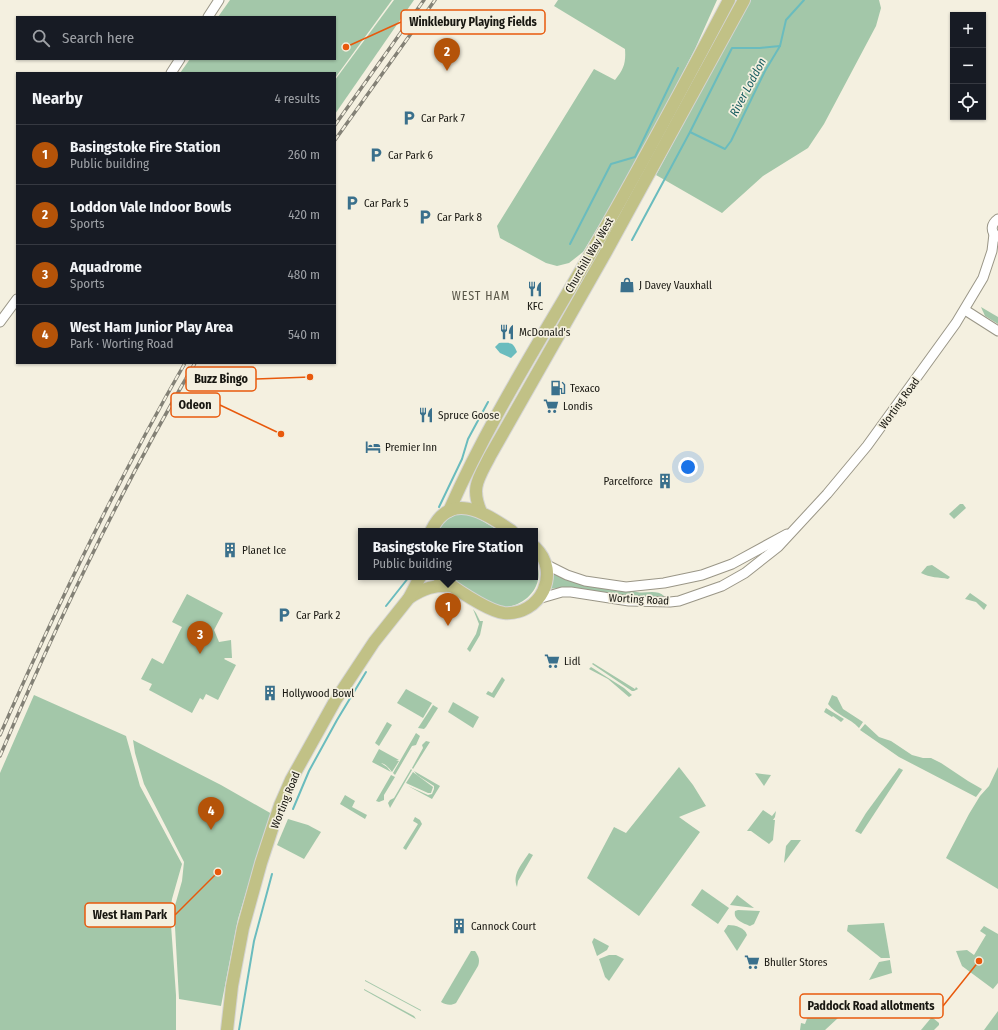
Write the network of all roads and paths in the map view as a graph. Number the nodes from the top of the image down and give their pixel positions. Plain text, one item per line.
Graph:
1 (219, 0) edge
2 (729, 0) edge
3 (744, 0) edge
4 (209, 16) edge
5 (179, 60) edge
6 (172, 72) edge
7 (998, 219) edge
8 (996, 236) edge
9 (998, 251) edge
10 (988, 262) junction
11 (16, 300) edge
12 (965, 310) junction
13 (0, 322) edge
14 (998, 332) edge
15 (449, 511) junction
16 (481, 512) junction
17 (433, 528) edge
18 (507, 528) edge
19 (792, 531) junction
20 (538, 550) edge
21 (545, 564) junction
22 (418, 580) edge
23 (443, 580) edge
24 (452, 586) junction
25 (409, 598) junction
26 (538, 599) junction
27 (227, 1030) edge

1 - 4 street
2 - 15 main road, Churchill Way West
3 - 16 main road, Churchill Way West
5 - 6 street
7 - 8 street, Worting Road
8 - 10 street, Worting Road
9 - 10 street, Worting Road
10 - 12 street, Worting Road
11 - 13 street
12 - 14 street
12 - 19 street, Worting Road
15 - 16 main road
15 - 17 main road
16 - 18 main road
19 - 21 street, Worting Road
19 - 26 street, Worting Road
20 - 21 main road
21 - 26 main road
22 - 25 main road, Worting Road
23 - 24 main road
24 - 25 main road, Worting Road
24 - 26 main road
25 - 27 main road, Worting Road

